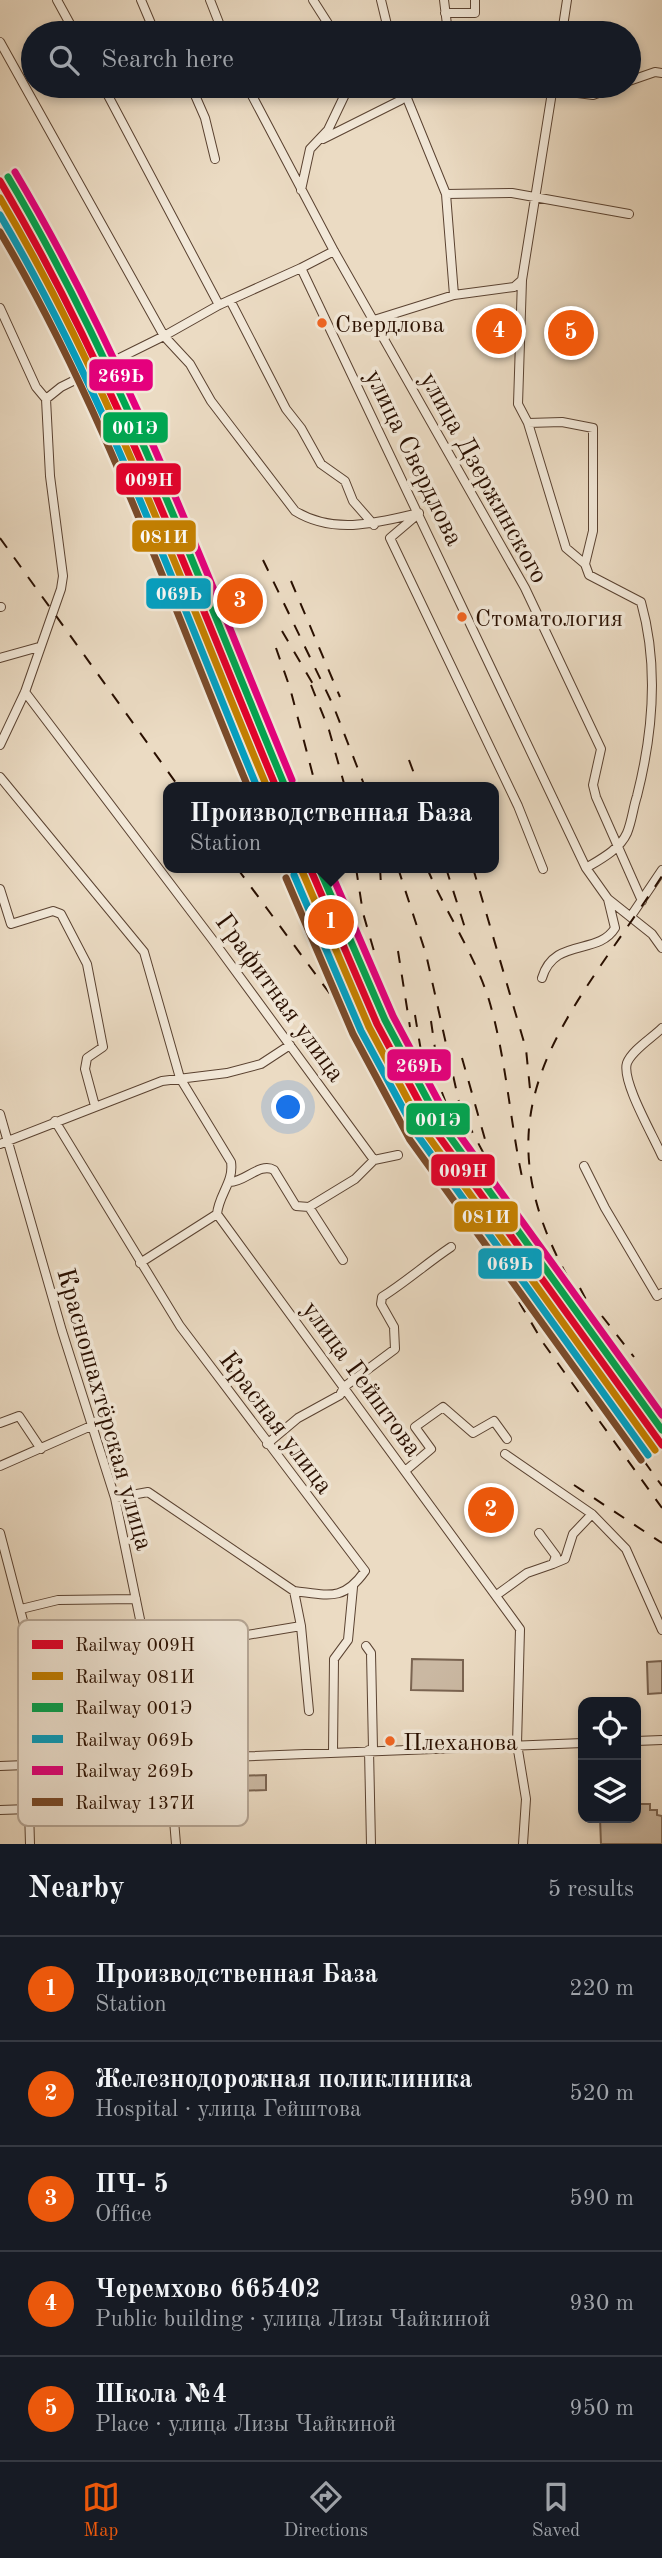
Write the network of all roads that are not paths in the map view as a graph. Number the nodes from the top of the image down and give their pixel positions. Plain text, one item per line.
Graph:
1 (57, 0) edge
2 (141, 0) edge
3 (210, 0) edge
4 (313, 0) edge
5 (381, 0) edge
6 (444, 0) edge
7 (475, 0) edge
8 (567, 0) edge
9 (445, 13) junction
10 (68, 21) edge
11 (150, 21) edge
12 (218, 21) edge
13 (326, 21) edge
14 (386, 21) edge
15 (446, 21) edge
16 (564, 21) edge
17 (0, 42) edge
18 (662, 73) edge
19 (641, 77) edge
20 (21, 80) edge
21 (31, 98) edge
22 (109, 98) edge
23 (196, 98) edge
24 (253, 98) edge
25 (343, 98) edge
26 (401, 98) edge
27 (407, 98) edge
28 (551, 98) edge
29 (318, 141) junction
30 (215, 159) dead end
31 (301, 190) junction
32 (446, 194) junction
33 (533, 197) junction
34 (629, 214) dead end
35 (334, 251) junction
36 (301, 268) junction
37 (522, 280) junction
38 (454, 295) junction
39 (230, 300) junction
40 (219, 305) junction
41 (0, 308) edge
42 (374, 320) junction
43 (164, 336) junction
44 (46, 399) junction
45 (528, 423) junction
46 (419, 513) junction
47 (374, 525) junction
48 (585, 564) junction
49 (39, 647) junction
50 (0, 658) edge
51 (25, 692) junction
52 (0, 745) edge
53 (0, 777) edge
54 (617, 845) junction
55 (586, 868) junction
56 (543, 869) dead end
57 (662, 870) edge
58 (0, 889) edge
59 (608, 899) junction
60 (642, 901) junction
61 (631, 916) junction
62 (662, 931) edge
63 (652, 934) junction
64 (662, 948) edge
65 (542, 978) dead end
66 (662, 1028) edge
67 (290, 1045) junction
68 (180, 1078) junction
69 (95, 1105) junction
70 (0, 1114) edge
71 (55, 1121) junction
72 (4, 1143) edge
73 (398, 1155) dead end
74 (662, 1156) edge
75 (374, 1160) junction
76 (584, 1166) dead end
77 (230, 1182) junction
78 (309, 1207) junction
79 (217, 1214) junction
80 (451, 1247) dead end
81 (343, 1260) dead end
82 (140, 1263) junction
83 (659, 1294) edge
84 (344, 1387) junction
85 (0, 1423) edge
86 (91, 1426) junction
87 (507, 1439) dead end
88 (267, 1444) junction
89 (41, 1449) junction
90 (505, 1454) dead end
91 (0, 1466) edge
92 (405, 1471) junction
93 (115, 1498) junction
94 (592, 1514) junction
95 (0, 1533) edge
96 (539, 1533) dead end
97 (553, 1564) junction
98 (354, 1587) junction
99 (294, 1591) junction
100 (498, 1594) junction
101 (136, 1599) junction
102 (21, 1609) junction
103 (23, 1620) edge
104 (141, 1620) edge
105 (302, 1626) junction
106 (662, 1630) edge
107 (248, 1635) edge
108 (366, 1646) dead end
109 (309, 1711) dead end
110 (662, 1740) edge
111 (641, 1741) edge
112 (578, 1743) edge
113 (517, 1744) junction
114 (371, 1749) junction
115 (333, 1751) junction
116 (248, 1756) edge
117 (0, 1766) edge
118 (18, 1766) edge
119 (0, 1810) edge
120 (18, 1810) edge
121 (29, 1826) edge
122 (174, 1826) edge
123 (30, 1844) edge
124 (176, 1844) edge
125 (371, 1844) edge
126 (523, 1844) edge

1 - 10 street
2 - 11 street
3 - 12 street
4 - 13 street
5 - 14 street
6 - 9 street
7 - 9 street
8 - 16 street
9 - 15 street
17 - 20 street
18 - 19 street
21 - 43 street
22 - 40 street
23 - 30 street
24 - 31 street, улица Дзержинского
25 - 29 street
26 - 29 street
27 - 32 street
28 - 33 street
29 - 31 street
31 - 35 street, улица Дзержинского
32 - 33 street
32 - 38 street
33 - 34 street
33 - 37 street
35 - 36 street
35 - 42 street, улица Дзержинского
36 - 39 street
36 - 46 street, улица Свердлова
37 - 38 street
37 - 45 street
38 - 42 street
39 - 40 street
39 - 47 street
40 - 43 street
41 - 44 street
42 - 54 street, улица Дзержинского
43 - 44 street
43 - 47 street
44 - 49 street
45 - 48 street
45 - 48 street
46 - 47 street
46 - 55 street, улица Свердлова
46 - 56 street
48 - 54 street
49 - 50 street
49 - 51 street
51 - 52 street
51 - 67 street, Графитная улица
53 - 68 street
54 - 55 street
54 - 60 street, улица Дзержинского
55 - 59 street, улица Свердлова
57 - 60 street
58 - 69 street
59 - 61 street
59 - 65 street
60 - 61 street
61 - 63 street
62 - 63 street
63 - 64 street
66 - 74 street
67 - 68 street
67 - 75 street, Графитная улица
68 - 69 street
68 - 77 street
69 - 71 street
70 - 72 street, Красношахтёрская улица
71 - 72 street
71 - 82 street, Красная улица
72 - 86 street, Красношахтёрская улица
73 - 75 street
75 - 78 street
76 - 83 street
77 - 78 street
77 - 79 street
78 - 81 street
79 - 82 street
79 - 84 street, улица Гейштова
80 - 84 street
82 - 88 street, Красная улица
84 - 88 street
84 - 92 street, улица Гейштова
85 - 89 street
86 - 89 street
86 - 93 street, Красношахтёрская улица
87 - 92 street
88 - 98 street, Красная улица
89 - 91 street
90 - 94 street
92 - 100 street, улица Гейштова
93 - 99 street
93 - 101 street, Красношахтёрская улица
94 - 97 street
94 - 106 street
95 - 102 street
96 - 97 street
97 - 100 street
98 - 99 street
98 - 115 street
99 - 105 street
100 - 113 street, улица Гейштова
101 - 102 street
101 - 104 street, Красношахтёрская улица
102 - 103 street
105 - 107 street
105 - 109 street
108 - 114 street
110 - 111 street
112 - 113 street
113 - 114 street
113 - 126 street
114 - 115 street
114 - 125 street
115 - 116 street
117 - 118 street
119 - 120 street
121 - 123 street
122 - 124 street, Красношахтёрская улица

